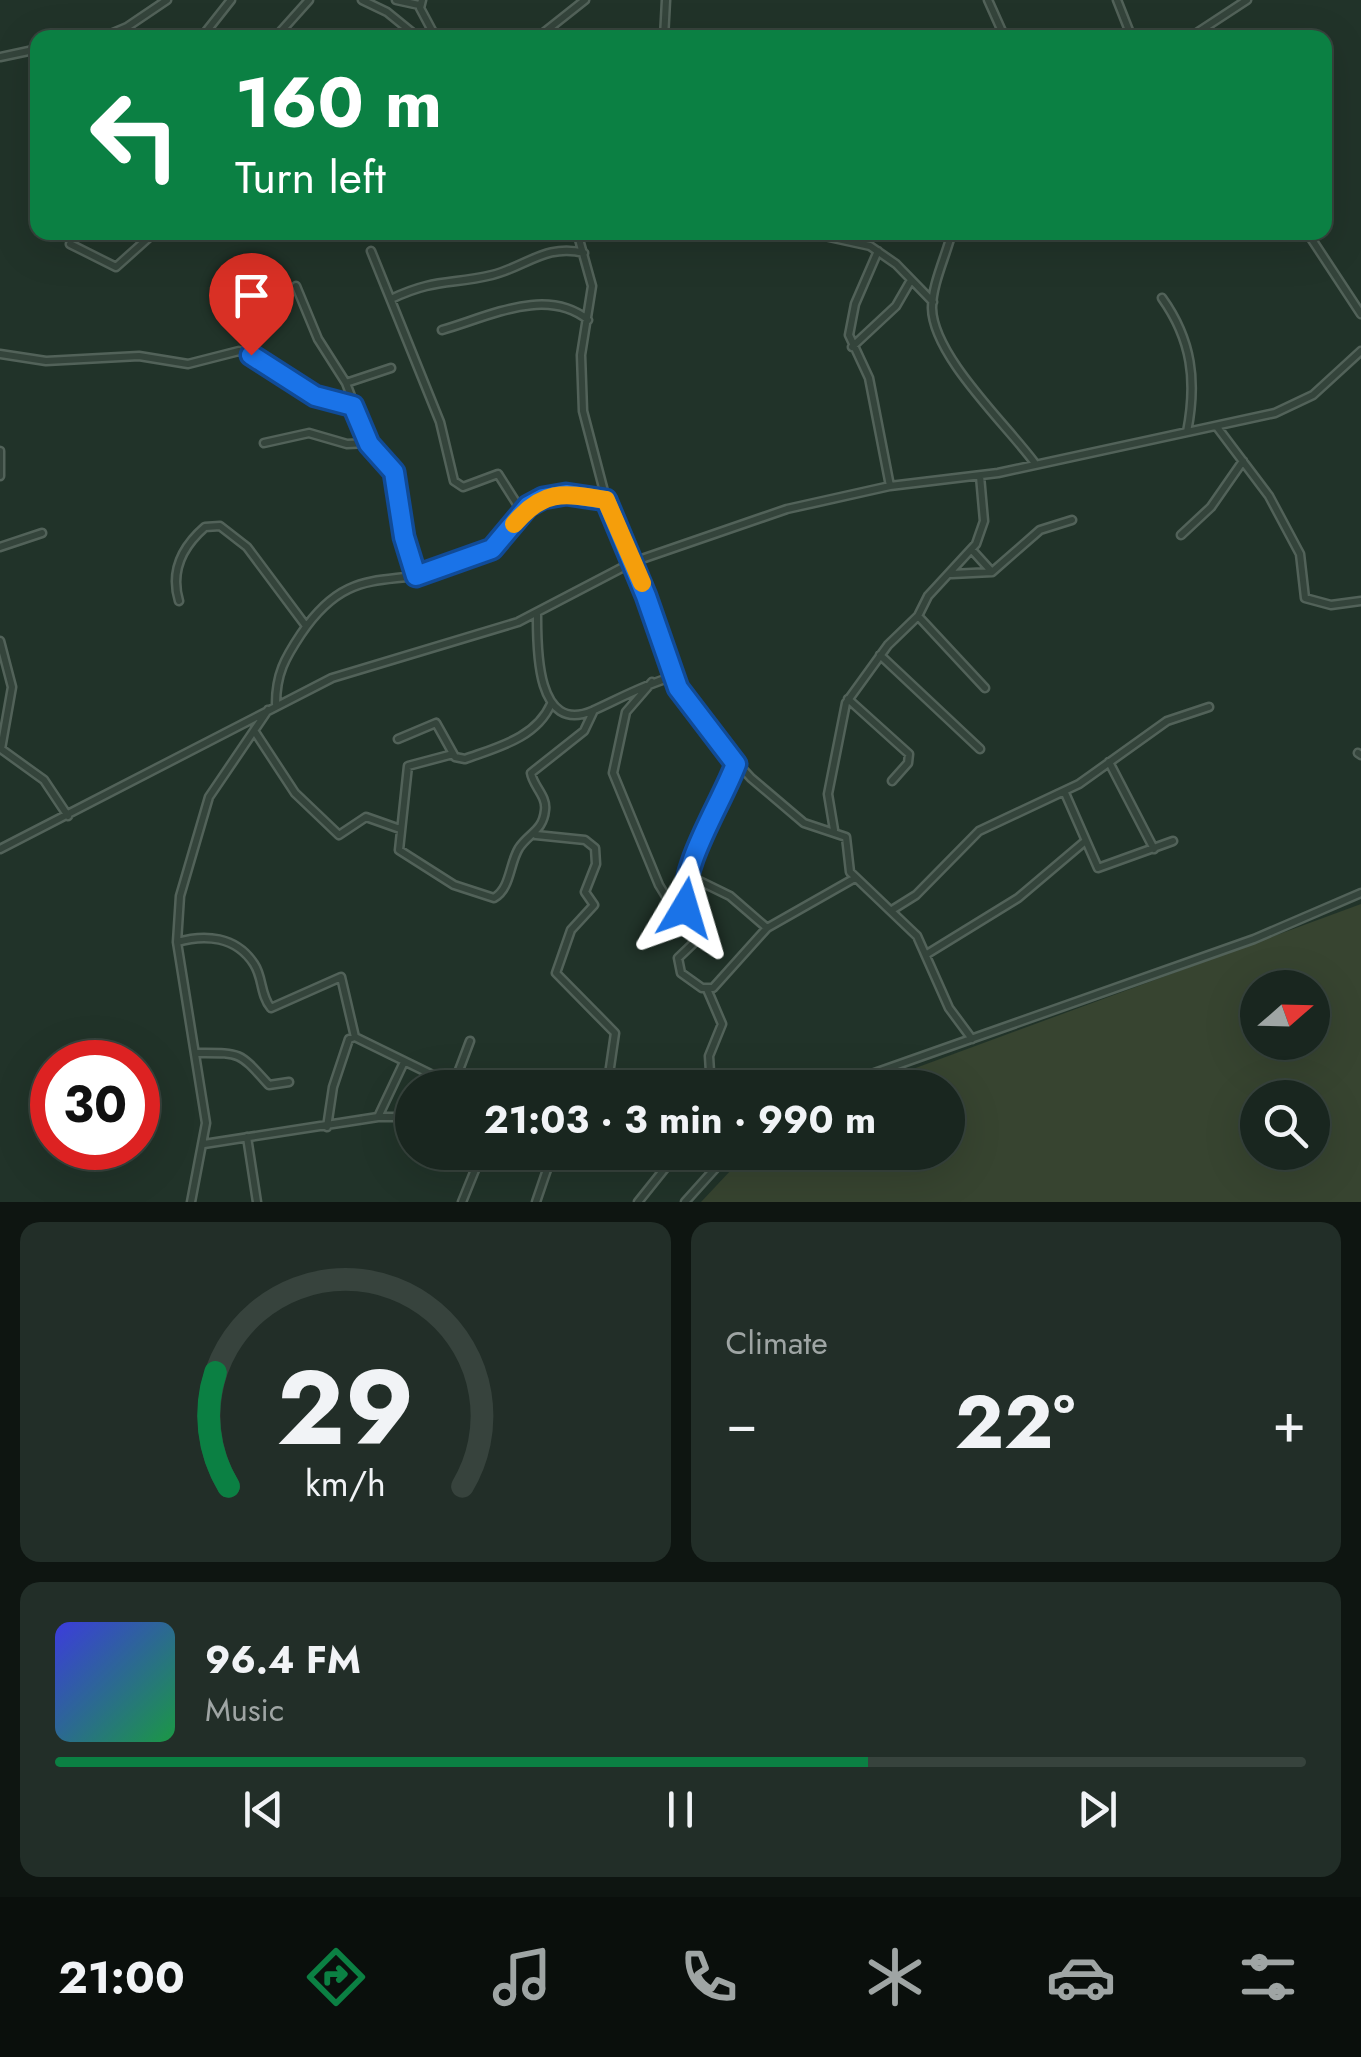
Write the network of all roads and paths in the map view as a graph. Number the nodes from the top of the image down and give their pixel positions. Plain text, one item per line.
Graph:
1 (166, 0) edge
2 (231, 0) edge
3 (309, 0) edge
4 (396, 0) edge
5 (585, 0) edge
6 (666, 0) edge
7 (988, 0) edge
8 (1117, 0) edge
9 (1248, 0) edge
10 (367, 1) edge
11 (420, 2) edge
12 (120, 30) edge
13 (207, 30) edge
14 (283, 30) edge
15 (408, 30) edge
16 (432, 30) edge
17 (547, 30) edge
18 (664, 30) edge
19 (1001, 30) edge
20 (1129, 30) edge
21 (1201, 30) edge
22 (30, 51) edge
23 (0, 57) edge
24 (146, 240) edge
25 (579, 240) edge
26 (844, 240) edge
27 (950, 240) edge
28 (1312, 240) edge
29 (70, 244) dead end
30 (370, 252) dead end
31 (878, 252) junction
32 (585, 253) junction
33 (911, 279) junction
34 (296, 286) dead end
35 (1162, 298) dead end
36 (391, 299) junction
37 (933, 302) junction
38 (1361, 314) edge
39 (588, 320) junction
40 (442, 330) dead end
41 (852, 347) junction
42 (1361, 351) edge
43 (0, 354) edge
44 (391, 368) dead end
45 (346, 383) junction
46 (358, 413) junction
47 (1218, 426) junction
48 (1188, 432) junction
49 (264, 443) dead end
50 (369, 444) junction
51 (0, 451) edge
52 (1243, 461) junction
53 (1034, 462) junction
54 (0, 476) edge
55 (980, 476) junction
56 (890, 486) junction
57 (606, 500) junction
58 (528, 506) junction
59 (1072, 520) dead end
60 (42, 533) dead end
61 (1180, 535) dead end
62 (0, 546) edge
63 (972, 550) junction
64 (632, 562) junction
65 (992, 572) junction
66 (951, 574) junction
67 (416, 576) junction
68 (179, 601) dead end
69 (1361, 601) edge
70 (537, 612) junction
71 (918, 616) junction
72 (306, 626) junction
73 (0, 641) edge
74 (880, 654) junction
75 (672, 677) junction
76 (652, 682) junction
77 (985, 688) dead end
78 (848, 699) junction
79 (551, 704) junction
80 (272, 706) junction
81 (1210, 707) dead end
82 (594, 710) junction
83 (255, 732) junction
84 (398, 739) dead end
85 (1, 748) edge
86 (980, 749) dead end
87 (453, 754) junction
88 (1109, 762) junction
89 (736, 764) junction
90 (892, 781) dead end
91 (1065, 792) junction
92 (68, 816) junction
93 (400, 829) junction
94 (834, 830) junction
95 (536, 835) junction
96 (1173, 841) dead end
97 (1084, 843) junction
98 (0, 849) edge
99 (1154, 849) junction
100 (687, 876) junction
101 (855, 878) junction
102 (1361, 893) edge
103 (892, 910) junction
104 (688, 913) junction
105 (768, 928) junction
106 (177, 942) junction
107 (927, 954) junction
108 (707, 989) junction
109 (355, 1037) junction
110 (972, 1040) junction
111 (470, 1041) dead end
112 (194, 1052) junction
113 (404, 1062) junction
114 (420, 1070) edge
115 (459, 1070) edge
116 (610, 1070) edge
117 (709, 1070) edge
118 (884, 1070) edge
119 (289, 1082) dead end
120 (378, 1117) junction
121 (395, 1117) edge
122 (327, 1126) junction
123 (247, 1137) junction
124 (204, 1144) junction
125 (475, 1170) edge
126 (547, 1170) edge
127 (664, 1170) edge
128 (714, 1170) edge
129 (191, 1202) edge
130 (257, 1202) edge
131 (462, 1202) edge
132 (536, 1202) edge
133 (638, 1202) edge
134 (685, 1202) edge

1 - 12 street
2 - 13 street
3 - 14 street
4 - 11 street
5 - 17 street
6 - 18 street
7 - 19 street
8 - 20 street
9 - 21 street
10 - 15 street
11 - 16 street
22 - 23 street
24 - 29 street
25 - 32 street
26 - 31 street
27 - 37 street
28 - 38 street
30 - 36 street
31 - 33 street
31 - 41 street
32 - 36 street
32 - 39 street
33 - 37 street
33 - 41 street
34 - 45 street
35 - 48 street
36 - 58 street
37 - 53 street
39 - 40 street
39 - 57 street
41 - 56 street
42 - 47 street
43 - 46 street
44 - 45 street
45 - 46 street
46 - 50 street
47 - 48 street
47 - 52 street
48 - 53 street
49 - 50 street
50 - 67 street
51 - 54 street
52 - 61 street
52 - 69 street
53 - 55 street
55 - 56 street
55 - 63 street
56 - 64 street
57 - 58 street
57 - 64 street
58 - 67 street
59 - 65 street
60 - 62 street
63 - 65 street
63 - 66 street
64 - 70 street
64 - 75 street
65 - 66 street
66 - 71 street
67 - 72 street
68 - 72 street
70 - 79 street
70 - 80 street
71 - 74 street
71 - 77 street
72 - 80 street
73 - 85 street
74 - 78 street
74 - 86 street
75 - 76 street
75 - 89 street
76 - 82 street
76 - 104 street
78 - 90 street
78 - 94 street
79 - 82 street
79 - 87 street
80 - 83 street
80 - 92 street
81 - 88 street
82 - 95 street
83 - 93 street
83 - 106 street
84 - 87 street
85 - 92 street
87 - 93 street
88 - 91 street
88 - 99 street
89 - 94 street
89 - 100 street
91 - 97 street
91 - 103 street
92 - 98 street
93 - 95 street
94 - 101 street
95 - 116 street
96 - 99 street
97 - 99 street
97 - 107 street
100 - 104 street
100 - 105 street
101 - 103 street
101 - 105 street
102 - 110 street
103 - 107 street
104 - 108 street
105 - 108 street
106 - 109 street
106 - 112 street
107 - 110 street
108 - 117 street
109 - 113 street
109 - 122 street
110 - 118 street
111 - 115 street
112 - 119 street
112 - 124 street
113 - 114 street
113 - 120 street
120 - 121 street
120 - 122 street
122 - 123 street
123 - 124 street
123 - 130 street
124 - 129 street
125 - 131 street
126 - 132 street
127 - 133 street
128 - 134 street

